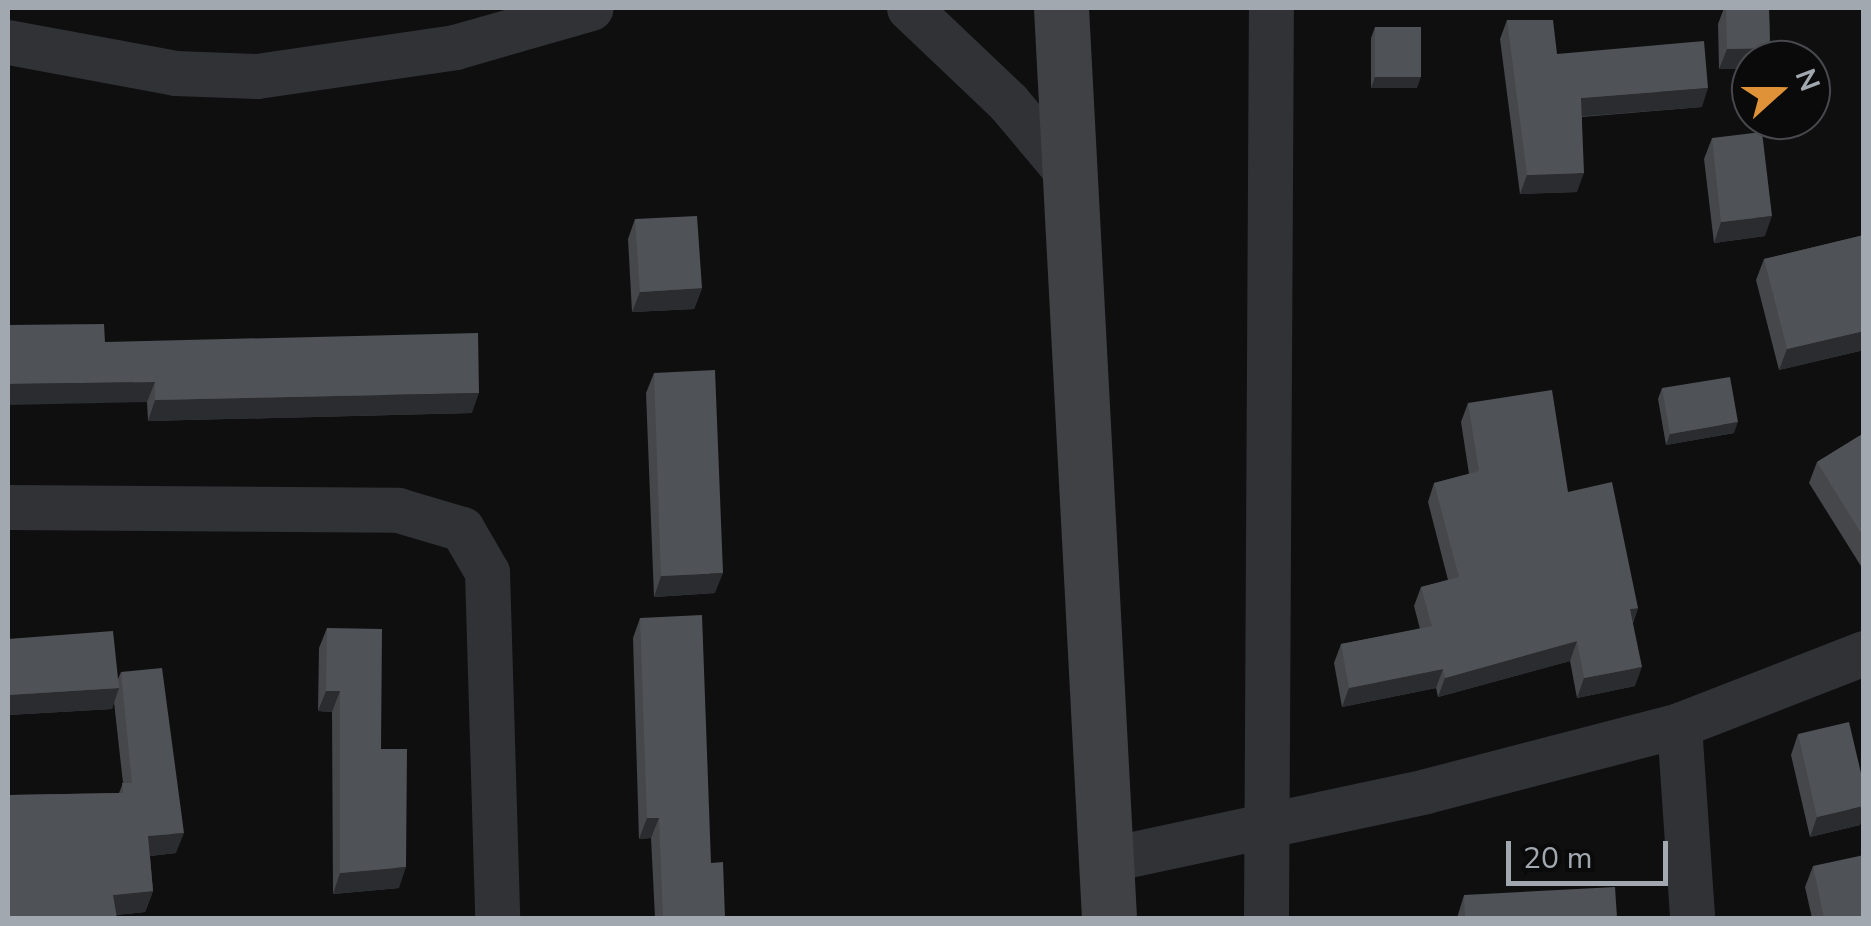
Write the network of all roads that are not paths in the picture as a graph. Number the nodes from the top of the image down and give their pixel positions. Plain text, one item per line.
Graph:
1 (590, 8) edge
2 (909, 8) edge
3 (1061, 8) edge
4 (1271, 8) edge
5 (8, 42) edge
6 (1071, 177) junction
7 (8, 507) edge
8 (1864, 654) edge
9 (1680, 725) junction
10 (1264, 822) junction
11 (1110, 859) junction
12 (498, 918) edge
13 (1109, 918) edge
14 (1266, 918) edge
15 (1692, 918) edge

1 - 5 street
2 - 6 street
3 - 6 street
4 - 10 street
6 - 11 street
7 - 12 street
8 - 9 street
9 - 10 street
9 - 15 street
10 - 11 street
10 - 14 street
11 - 13 street

